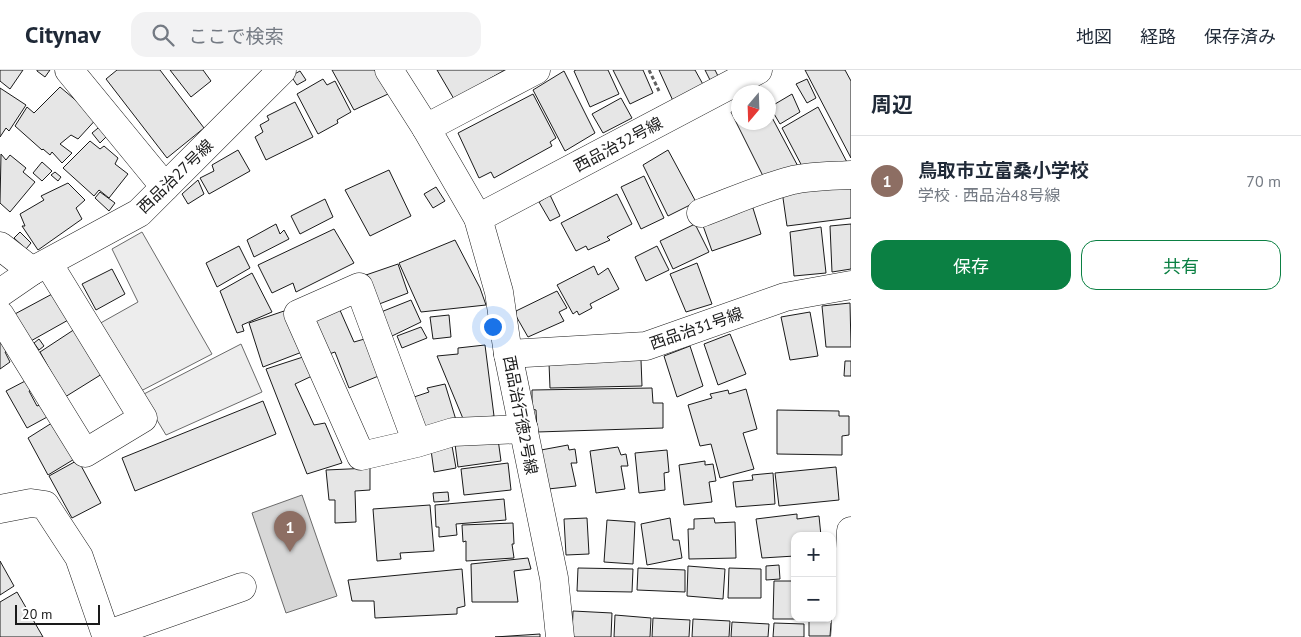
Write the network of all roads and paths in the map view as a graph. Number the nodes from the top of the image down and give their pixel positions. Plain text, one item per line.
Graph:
1 (69, 70) edge
2 (282, 70) edge
3 (389, 70) edge
4 (536, 70) edge
5 (758, 70) edge
6 (426, 128) junction
7 (851, 175) edge
8 (165, 188) junction
9 (701, 213) dead end
10 (478, 218) junction
11 (0, 246) edge
12 (40, 267) junction
13 (851, 285) edge
14 (0, 294) edge
15 (0, 315) edge
16 (508, 354) junction
17 (524, 428) junction
18 (417, 443) junction
19 (0, 509) edge
20 (851, 531) edge
21 (851, 537) edge
22 (242, 587) dead end
23 (103, 636) edge
24 (560, 637) edge
25 (845, 637) edge

1 - 8 street
2 - 8 street, 西品治27号線
3 - 6 street, 西品治行徳2号線
4 - 6 street
5 - 10 street, 西品治32号線
6 - 10 street, 西品治行徳2号線
7 - 9 street
8 - 12 street, 西品治27号線
10 - 16 street, 西品治行徳2号線
11 - 12 street
12 - 14 street, 西品治27号線
12 - 15 street
13 - 16 street, 西品治31号線
16 - 17 street, 西品治行徳2号線
17 - 18 street
17 - 24 street, 西品治行徳2号線
18 - 18 street
19 - 23 street
20 - 21 street
21 - 25 street
22 - 23 street

